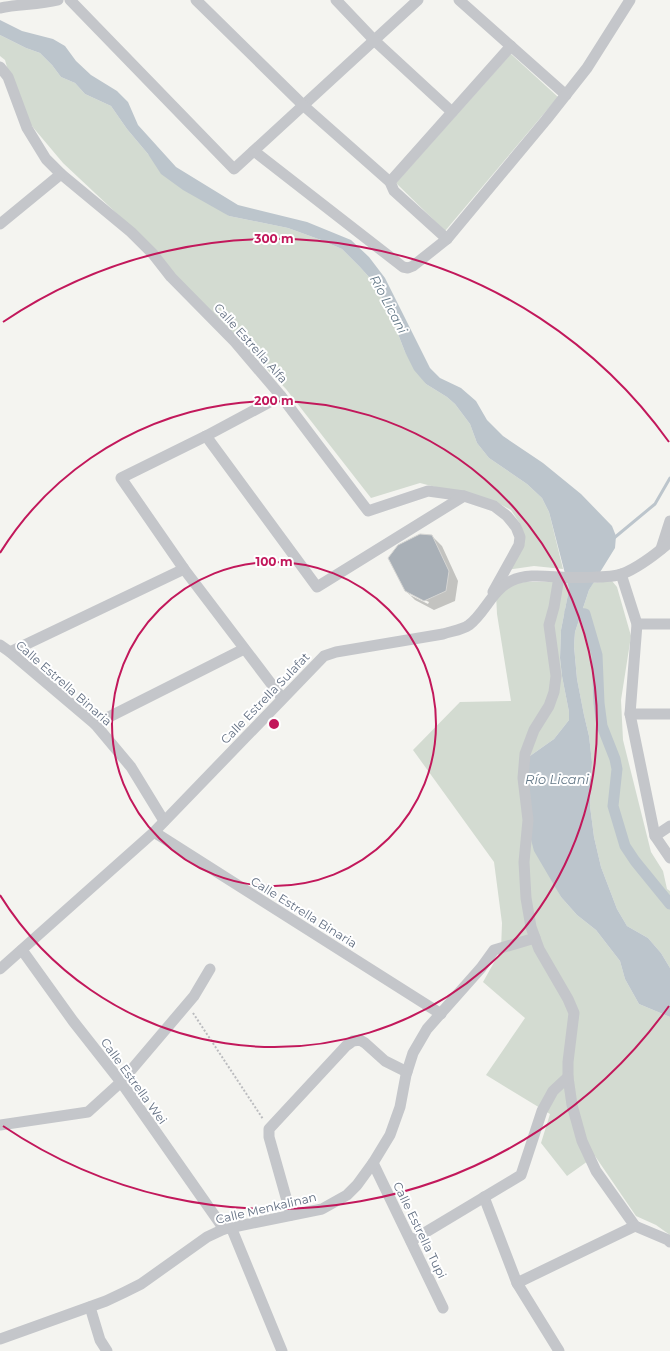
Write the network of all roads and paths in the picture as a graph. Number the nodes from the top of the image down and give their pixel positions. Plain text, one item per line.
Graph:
1 (58, 0) edge
2 (70, 0) edge
3 (196, 0) edge
4 (336, 0) edge
5 (418, 0) edge
6 (459, 0) edge
7 (630, 0) edge
8 (44, 2) edge
9 (0, 8) edge
10 (375, 41) junction
11 (511, 46) junction
12 (0, 67) edge
13 (566, 95) junction
14 (304, 106) junction
15 (452, 112) junction
16 (254, 151) junction
17 (61, 174) junction
18 (390, 182) junction
19 (0, 224) edge
20 (447, 239) junction
21 (281, 396) junction
22 (206, 436) junction
23 (464, 496) junction
24 (670, 521) edge
25 (670, 542) edge
26 (660, 551) junction
27 (184, 569) junction
28 (621, 574) junction
29 (562, 577) junction
30 (487, 603) junction
31 (637, 624) junction
32 (670, 624) edge
33 (0, 645) edge
34 (244, 649) junction
35 (10, 652) junction
36 (282, 698) junction
37 (630, 714) junction
38 (670, 714) edge
39 (95, 724) junction
40 (164, 821) junction
41 (670, 826) edge
42 (154, 832) junction
43 (655, 836) junction
44 (670, 858) edge
45 (535, 938) junction
46 (22, 950) junction
47 (0, 969) edge
48 (210, 969) dead end
49 (187, 1003) junction
50 (441, 1014) junction
51 (407, 1072) junction
52 (568, 1077) junction
53 (122, 1082) junction
54 (0, 1125) edge
55 (269, 1129) junction
56 (373, 1163) junction
57 (484, 1197) junction
58 (291, 1215) junction
59 (635, 1226) junction
60 (228, 1228) junction
61 (411, 1241) junction
62 (670, 1242) edge
63 (517, 1283) junction
64 (90, 1307) junction
65 (443, 1308) dead end
66 (0, 1339) edge
67 (107, 1351) edge
68 (282, 1351) edge
69 (559, 1351) edge

1 - 8 street
2 - 16 street
3 - 14 street
4 - 10 street
5 - 10 street
6 - 11 street
7 - 13 street
8 - 9 street
10 - 14 street
10 - 15 street
11 - 13 street
11 - 15 street
12 - 17 street, Calle Estrella Alfa
13 - 20 street
14 - 16 street
14 - 18 street
15 - 18 street
16 - 20 street
17 - 19 street
17 - 21 street, Calle Estrella Alfa
18 - 20 street
21 - 22 street
21 - 23 street, Calle Estrella Alfa
22 - 23 street
22 - 27 street
23 - 30 street, Calle Estrella Alfa
24 - 26 street
25 - 26 street, Calle Estrella Sulafat
26 - 28 street, Calle Estrella Sulafat
27 - 34 street
27 - 35 street
28 - 29 street, Calle Estrella Sulafat
28 - 31 street
29 - 30 street, Calle Estrella Sulafat
29 - 45 street
30 - 36 street, Calle Estrella Sulafat
31 - 32 street
31 - 37 street
33 - 35 street, Calle Estrella Binaria
34 - 36 street
34 - 39 street
35 - 39 street, Calle Estrella Binaria
36 - 40 street, Calle Estrella Sulafat
37 - 38 street
37 - 43 street
39 - 40 street, Calle Estrella Binaria
40 - 42 street, Calle Estrella Sulafat
41 - 43 street
42 - 46 street, Calle Estrella Sulafat
42 - 50 street, Calle Estrella Binaria
43 - 44 street
45 - 50 street, Calle Menkalinan
45 - 52 street
46 - 47 street, Calle Estrella Sulafat
46 - 53 street, Calle Estrella Wei
48 - 49 street
49 - 53 street
49 - 55 path
50 - 51 street, Calle Menkalinan
51 - 55 street
51 - 56 street, Calle Menkalinan
52 - 57 street
52 - 59 street
53 - 54 street
53 - 60 street, Calle Estrella Wei
55 - 58 street
56 - 58 street, Calle Menkalinan
56 - 61 street, Calle Estrella Tupi
57 - 61 street
57 - 63 street
58 - 60 street, Calle Menkalinan
59 - 62 street
59 - 63 street
60 - 64 street, Calle Menkalinan
60 - 68 street, Calle Estrella Wei
61 - 65 street, Calle Estrella Tupi
63 - 69 street
64 - 66 street, Calle Menkalinan
64 - 67 street

